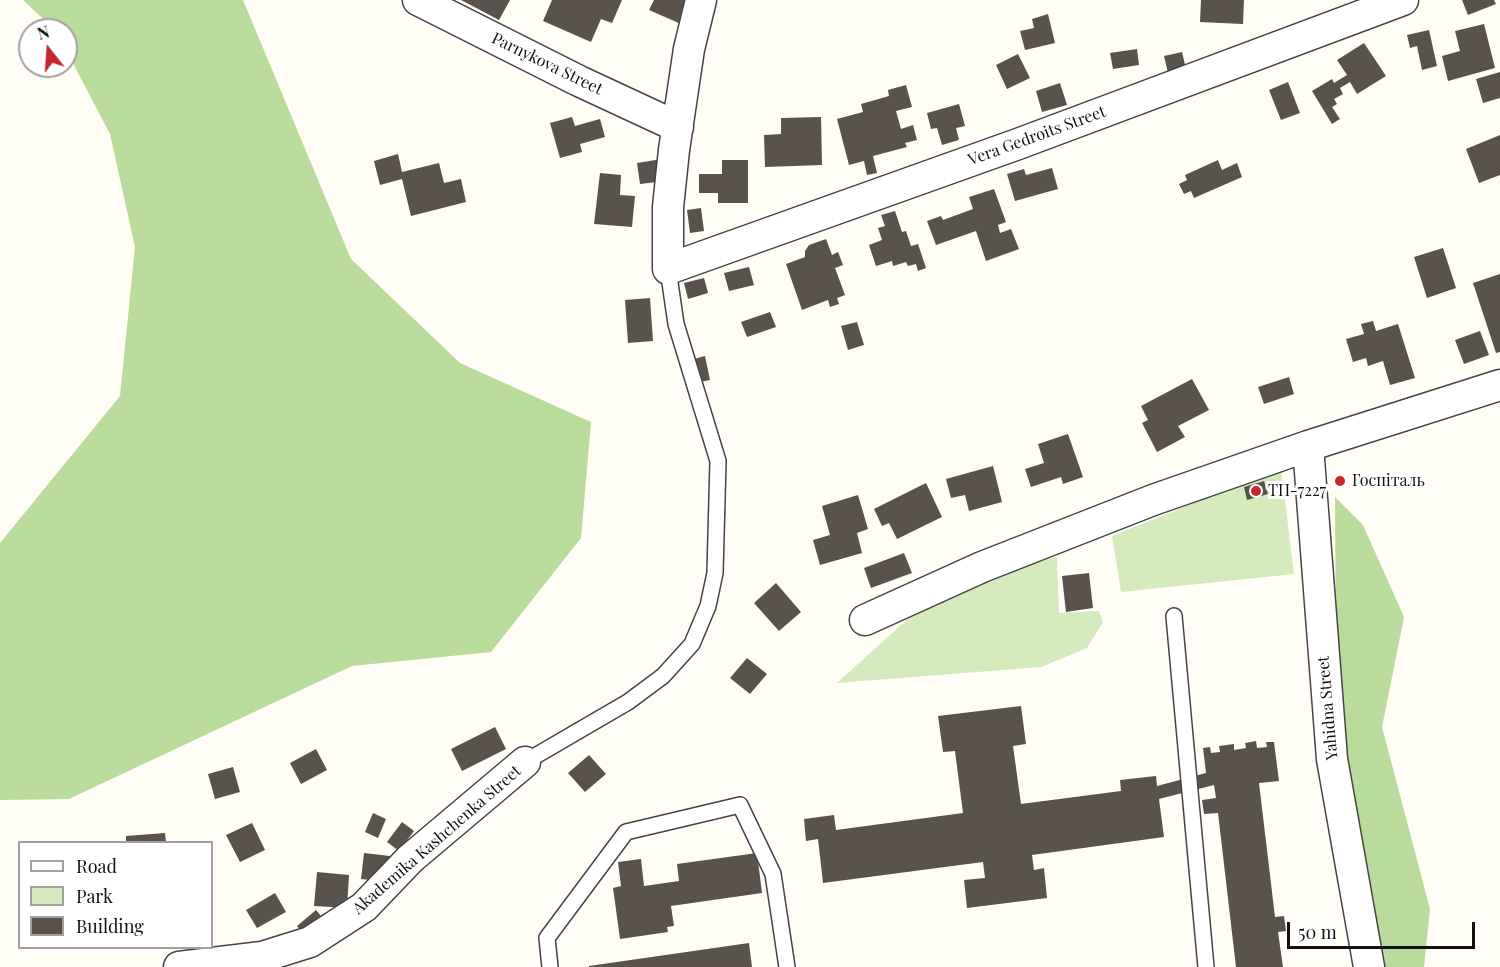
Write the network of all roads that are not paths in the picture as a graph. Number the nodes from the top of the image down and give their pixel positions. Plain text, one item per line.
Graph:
1 (418, 0) edge
2 (701, 0) edge
3 (1403, 0) edge
4 (678, 127) junction
5 (669, 269) junction
6 (1500, 385) edge
7 (1308, 446) junction
8 (1174, 616) dead end
9 (865, 620) dead end
10 (525, 762) joint
11 (179, 967) edge
12 (550, 967) edge
13 (787, 967) edge
14 (1206, 967) edge
15 (1369, 967) edge

1 - 4 street, Parnykova Street
2 - 4 street, Akademika Kashchenka Street
3 - 5 street, Vera Gedroits Street
4 - 5 street, Akademika Kashchenka Street
5 - 10 lane, Akademika Kashchenka Street
6 - 7 street
7 - 9 street
7 - 15 street, Yahidna Street
8 - 14 lane
10 - 11 street, Akademika Kashchenka Street
12 - 13 lane

